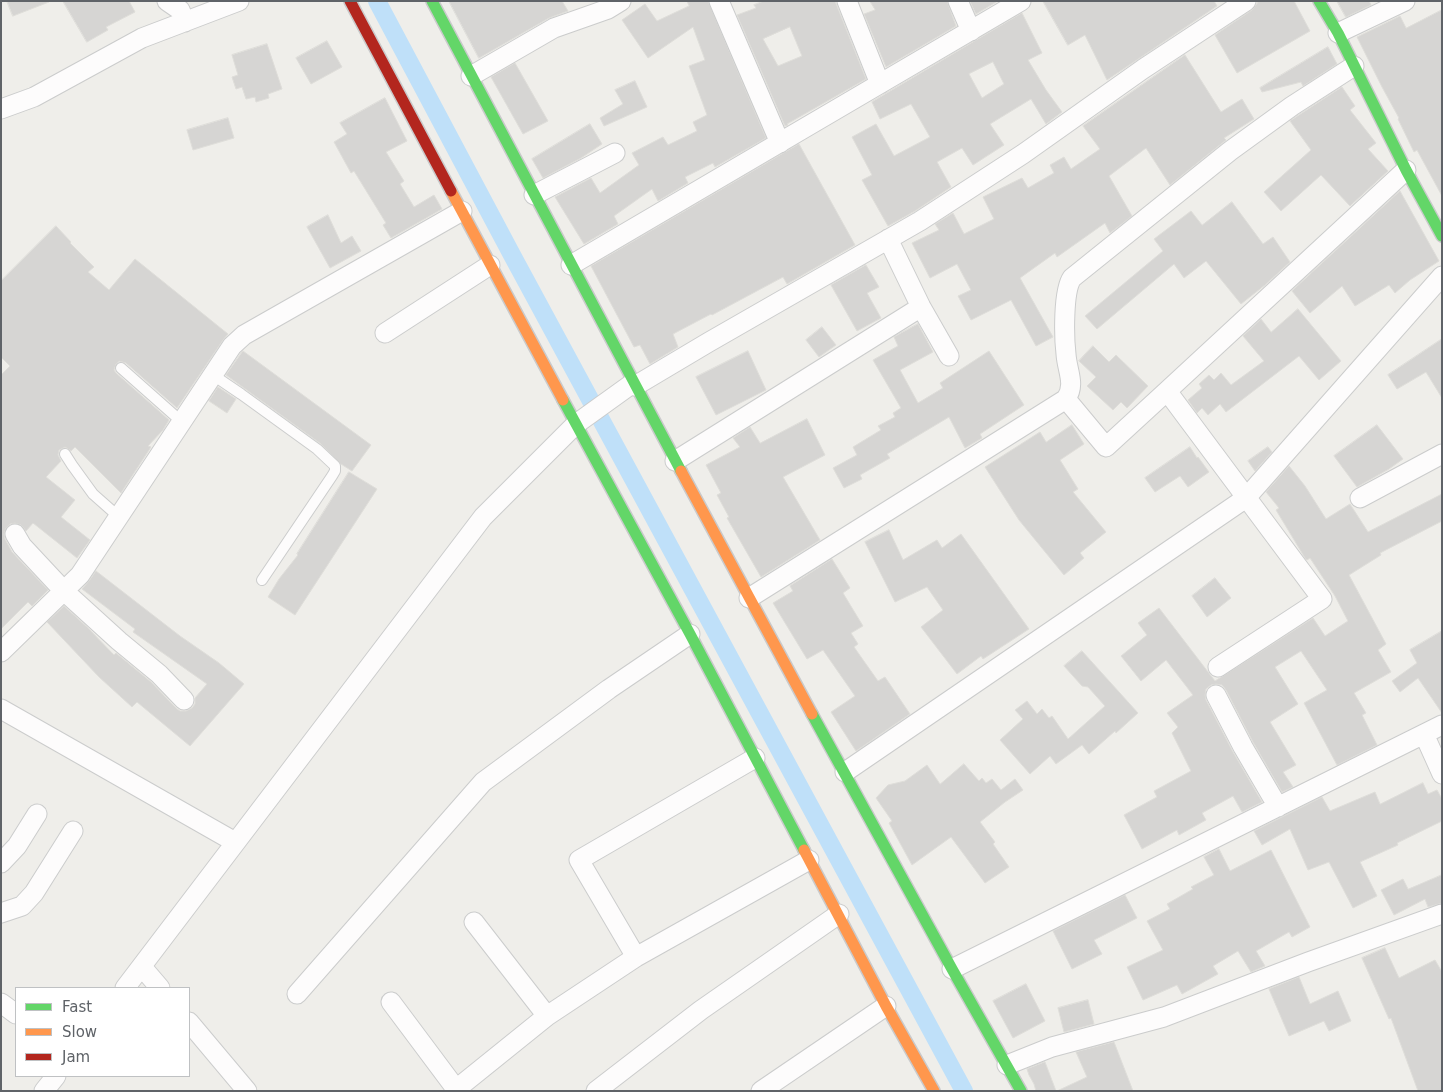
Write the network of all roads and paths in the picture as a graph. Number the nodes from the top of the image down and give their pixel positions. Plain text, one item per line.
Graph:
1 (167, 1) edge
2 (240, 1) edge
3 (350, 1) edge
4 (432, 1) edge
5 (621, 1) edge
6 (719, 1) edge
7 (848, 1) edge
8 (958, 1) edge
9 (1022, 1) edge
10 (1246, 1) edge
11 (1319, 1) edge
12 (1405, 1) edge
13 (185, 22) junction
14 (971, 31) junction
15 (1338, 33) junction
16 (1354, 66) junction
17 (471, 76) junction
18 (880, 84) junction
19 (1, 109) edge
20 (780, 143) junction
21 (615, 153) dead end
22 (1406, 170) junction
23 (534, 195) junction
24 (462, 211) junction
25 (1442, 236) edge
26 (888, 239) junction
27 (490, 265) junction
28 (572, 265) junction
29 (1442, 276) edge
30 (921, 307) junction
31 (385, 333) dead end
32 (949, 356) dead end
33 (121, 368) dead end
34 (213, 374) junction
35 (634, 384) junction
36 (1167, 391) junction
37 (1066, 399) junction
38 (182, 422) junction
39 (576, 424) junction
40 (65, 454) dead end
41 (1442, 454) edge
42 (675, 460) junction
43 (1246, 498) junction
44 (1360, 498) dead end
45 (119, 517) junction
46 (15, 534) dead end
47 (262, 580) dead end
48 (64, 591) junction
49 (749, 598) junction
50 (690, 634) junction
51 (5, 642) edge
52 (1218, 668) dead end
53 (1216, 695) dead end
54 (184, 700) dead end
55 (1, 709) edge
56 (1442, 725) edge
57 (1424, 734) junction
58 (755, 758) junction
59 (845, 772) junction
60 (1442, 774) edge
61 (1278, 807) junction
62 (36, 814) dead end
63 (73, 831) dead end
64 (235, 842) junction
65 (809, 860) junction
66 (1, 863) edge
67 (1, 913) edge
68 (839, 914) junction
69 (1442, 914) edge
70 (474, 922) dead end
71 (636, 956) junction
72 (142, 967) junction
73 (952, 969) junction
74 (126, 987) edge
75 (159, 987) edge
76 (297, 994) dead end
77 (391, 1002) dead end
78 (1, 1003) edge
79 (886, 1006) junction
80 (15, 1013) edge
81 (547, 1016) junction
82 (190, 1023) edge
83 (1007, 1065) junction
84 (55, 1077) edge
85 (455, 1090) edge
86 (44, 1091) edge
87 (247, 1091) edge
88 (596, 1091) edge
89 (761, 1091) edge
90 (934, 1091) edge
91 (1021, 1091) edge

1 - 13 street
2 - 13 street
3 - 24 street
4 - 17 street
5 - 17 street
6 - 20 street
7 - 18 street
8 - 14 street
9 - 14 street
10 - 26 street
11 - 15 street
12 - 15 street
13 - 19 street
14 - 18 street
15 - 16 street
16 - 22 street
16 - 37 street
17 - 23 street
18 - 20 street
20 - 28 street
21 - 23 street
22 - 25 street
22 - 36 street
23 - 28 street
24 - 27 street
24 - 34 street
26 - 30 street
26 - 35 street
27 - 31 street
27 - 39 street
28 - 35 street
29 - 43 street
30 - 32 street
30 - 42 street
33 - 38 lane
34 - 38 street
34 - 47 lane
35 - 39 street
35 - 42 street
36 - 37 street
36 - 43 street
37 - 49 street
38 - 45 street
39 - 50 street
39 - 64 street
40 - 45 lane
41 - 44 street
42 - 49 street
43 - 52 street
43 - 59 street
45 - 48 street
46 - 48 street
48 - 51 street
48 - 54 street
49 - 59 street
50 - 58 street
50 - 76 street
53 - 61 street
55 - 64 street
56 - 57 street
57 - 60 street
57 - 61 street
58 - 65 street
58 - 71 street
59 - 73 street
61 - 73 street
62 - 66 street
63 - 67 street
64 - 72 street
65 - 68 street
65 - 71 street
68 - 79 street
68 - 88 street
69 - 83 street
70 - 81 street
71 - 81 street
72 - 74 street
72 - 75 street
73 - 83 street
77 - 85 street
78 - 80 street
79 - 89 street
79 - 90 street
81 - 85 street
82 - 87 street
83 - 91 street
84 - 86 street

